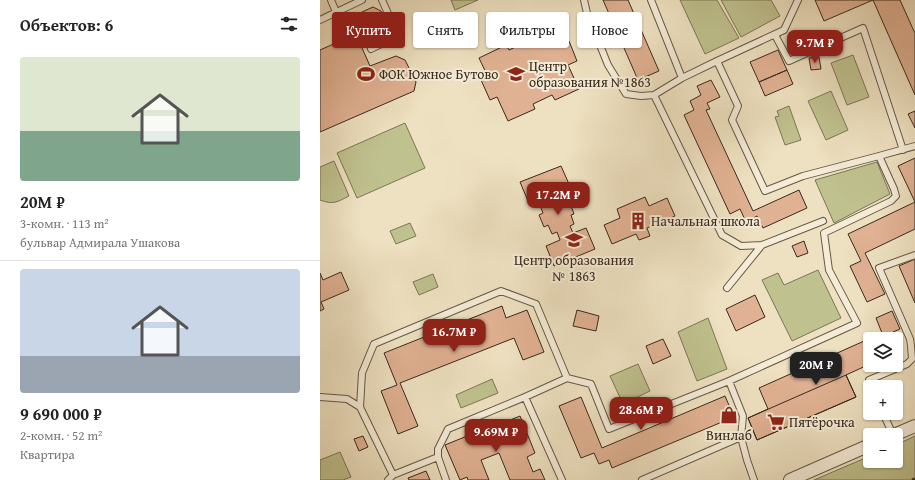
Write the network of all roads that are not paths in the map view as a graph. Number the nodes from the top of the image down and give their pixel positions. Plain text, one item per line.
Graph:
1 (331, 0) edge
2 (362, 0) edge
3 (382, 0) edge
4 (584, 0) edge
5 (651, 0) edge
6 (798, 0) edge
7 (336, 12) joint
8 (332, 14) edge
9 (320, 20) edge
10 (775, 35) junction
11 (371, 49) dead end
12 (717, 61) junction
13 (682, 78) junction
14 (654, 95) junction
15 (915, 146) edge
16 (902, 150) junction
17 (880, 156) junction
18 (823, 221) dead end
19 (816, 224) junction
20 (824, 233) junction
21 (762, 245) junction
22 (915, 255) edge
23 (728, 288) dead end
24 (567, 378) junction
25 (869, 380) edge
26 (729, 381) junction
27 (320, 397) edge
28 (525, 397) junction
29 (360, 407) junction
30 (915, 426) edge
31 (903, 431) edge
32 (741, 437) junction
33 (863, 448) edge
34 (438, 457) junction
35 (391, 476) edge
36 (446, 480) edge
37 (562, 480) edge
38 (642, 480) edge
39 (754, 480) edge
40 (790, 480) edge

1 - 7 lane
2 - 7 lane
3 - 11 lane
4 - 14 lane
5 - 13 lane
6 - 10 lane
8 - 9 lane
10 - 12 lane
10 - 16 lane
12 - 13 lane
12 - 17 lane
13 - 14 lane
14 - 21 lane
15 - 16 lane
16 - 17 lane
17 - 20 lane
18 - 19 lane
19 - 20 lane
19 - 21 lane
20 - 26 lane
21 - 23 lane
22 - 25 lane
24 - 26 lane
24 - 28 lane
24 - 29 lane
26 - 32 lane
27 - 29 lane
28 - 34 lane
28 - 37 lane
29 - 35 lane
30 - 31 street
32 - 38 lane
32 - 39 lane
33 - 40 street
34 - 35 lane
34 - 36 lane

